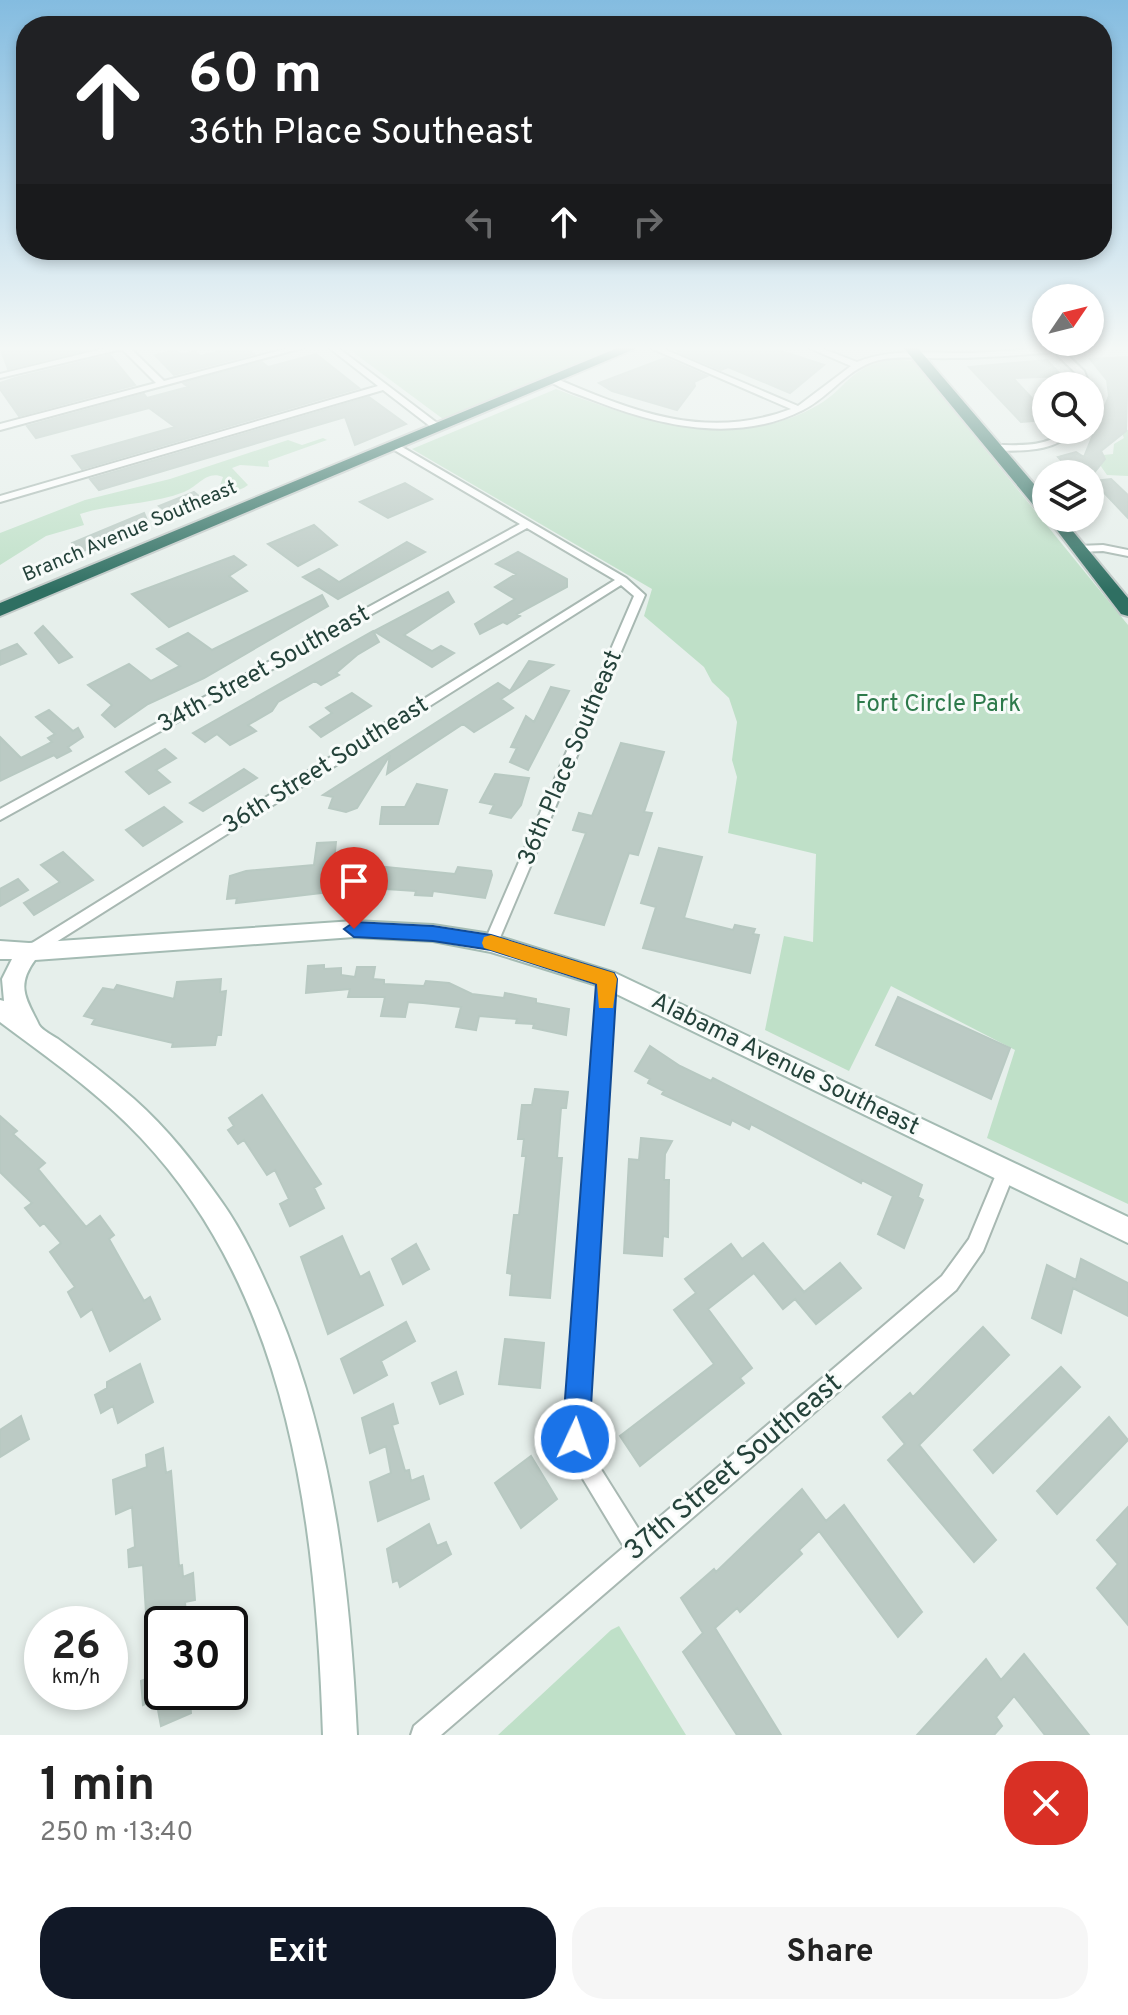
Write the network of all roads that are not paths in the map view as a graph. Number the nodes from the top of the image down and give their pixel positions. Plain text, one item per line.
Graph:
1 (244, 428) edge
2 (438, 428) edge
3 (985, 428) edge
4 (1037, 444) edge
5 (394, 446) junction
6 (1002, 448) junction
7 (1032, 477) edge
8 (1032, 490) edge
9 (0, 499) edge
10 (527, 524) junction
11 (1068, 532) edge
12 (1077, 532) edge
13 (1086, 548) junction
14 (1128, 553) edge
15 (622, 580) junction
16 (1128, 588) edge
17 (0, 610) edge
18 (1128, 610) edge
19 (0, 815) edge
20 (491, 943) junction
21 (0, 950) edge
22 (29, 952) junction
23 (607, 979) junction
24 (0, 1009) edge
25 (46, 1044) junction
26 (1006, 1171) junction
27 (1128, 1230) edge
28 (638, 1549) junction
29 (340, 1735) edge
30 (423, 1735) edge

1 - 9 street
2 - 5 highway, Branch Avenue Southeast
3 - 6 highway
4 - 6 street
5 - 10 street
5 - 17 highway, Branch Avenue Southeast
6 - 7 highway
6 - 8 highway
10 - 15 street
10 - 19 street, 34th Street Southeast
11 - 13 highway
12 - 13 highway
13 - 14 street
13 - 16 highway
13 - 18 highway
15 - 20 street, 36th Place Southeast
15 - 22 street, 36th Street Southeast
20 - 22 main road, Alabama Avenue Southeast
20 - 23 main road, Alabama Avenue Southeast
21 - 22 main road, Alabama Avenue Southeast
22 - 25 main road
23 - 26 main road, Alabama Avenue Southeast
23 - 28 street
24 - 25 main road
25 - 29 main road
26 - 27 main road, Alabama Avenue Southeast
26 - 28 street, 37th Street Southeast
28 - 30 street, 37th Street Southeast

